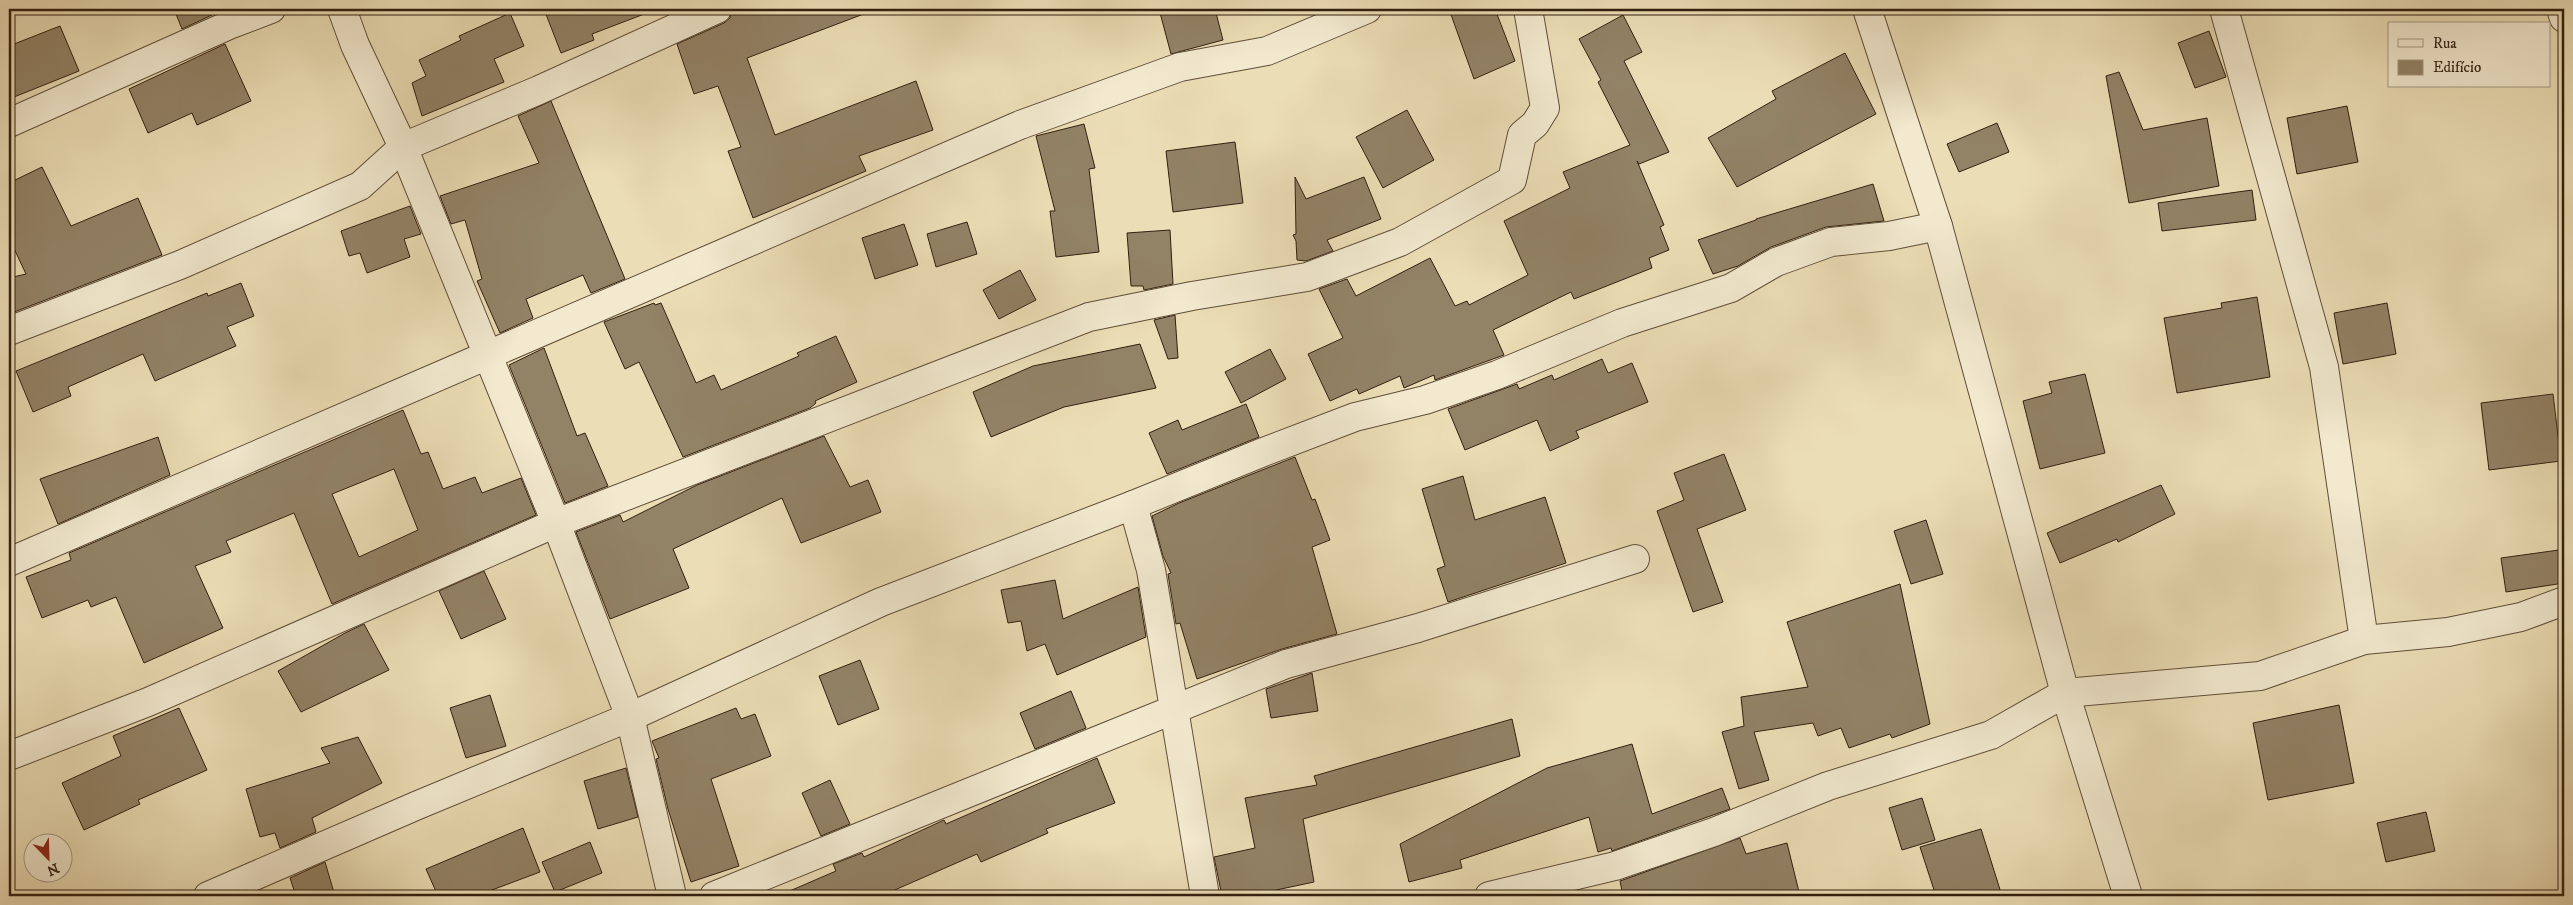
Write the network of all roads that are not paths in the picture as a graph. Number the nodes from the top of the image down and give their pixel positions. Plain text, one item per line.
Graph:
1 (270, 9) edge
2 (342, 9) edge
3 (717, 9) edge
4 (1367, 9) edge
5 (1528, 9) edge
6 (1847, 9) edge
7 (1867, 9) edge
8 (2224, 9) edge
9 (2561, 9) edge
10 (2564, 18) edge
11 (1879, 50) junction
12 (9, 123) edge
13 (403, 147) junction
14 (1938, 226) junction
15 (9, 331) edge
16 (487, 354) junction
17 (1133, 505) junction
18 (556, 523) junction
19 (1635, 559) dead end
20 (9, 562) edge
21 (2564, 601) edge
22 (2364, 640) junction
23 (2065, 693) junction
24 (1174, 710) junction
25 (630, 716) junction
26 (9, 756) edge
27 (208, 896) edge
28 (672, 896) edge
29 (714, 896) edge
30 (1205, 896) edge
31 (1489, 896) edge
32 (2128, 896) edge

1 - 12 street
2 - 13 street
3 - 13 street
4 - 16 street
5 - 18 street
6 - 11 street
7 - 11 street
8 - 22 street
9 - 10 street
11 - 14 street
13 - 15 street
13 - 16 street
14 - 17 street
14 - 23 street
16 - 18 street
16 - 20 street
17 - 24 street
17 - 25 street
18 - 25 street
18 - 26 street
19 - 24 street
21 - 22 street
22 - 23 street
23 - 31 street
23 - 32 street
24 - 29 street
24 - 30 street
25 - 27 street
25 - 28 street

